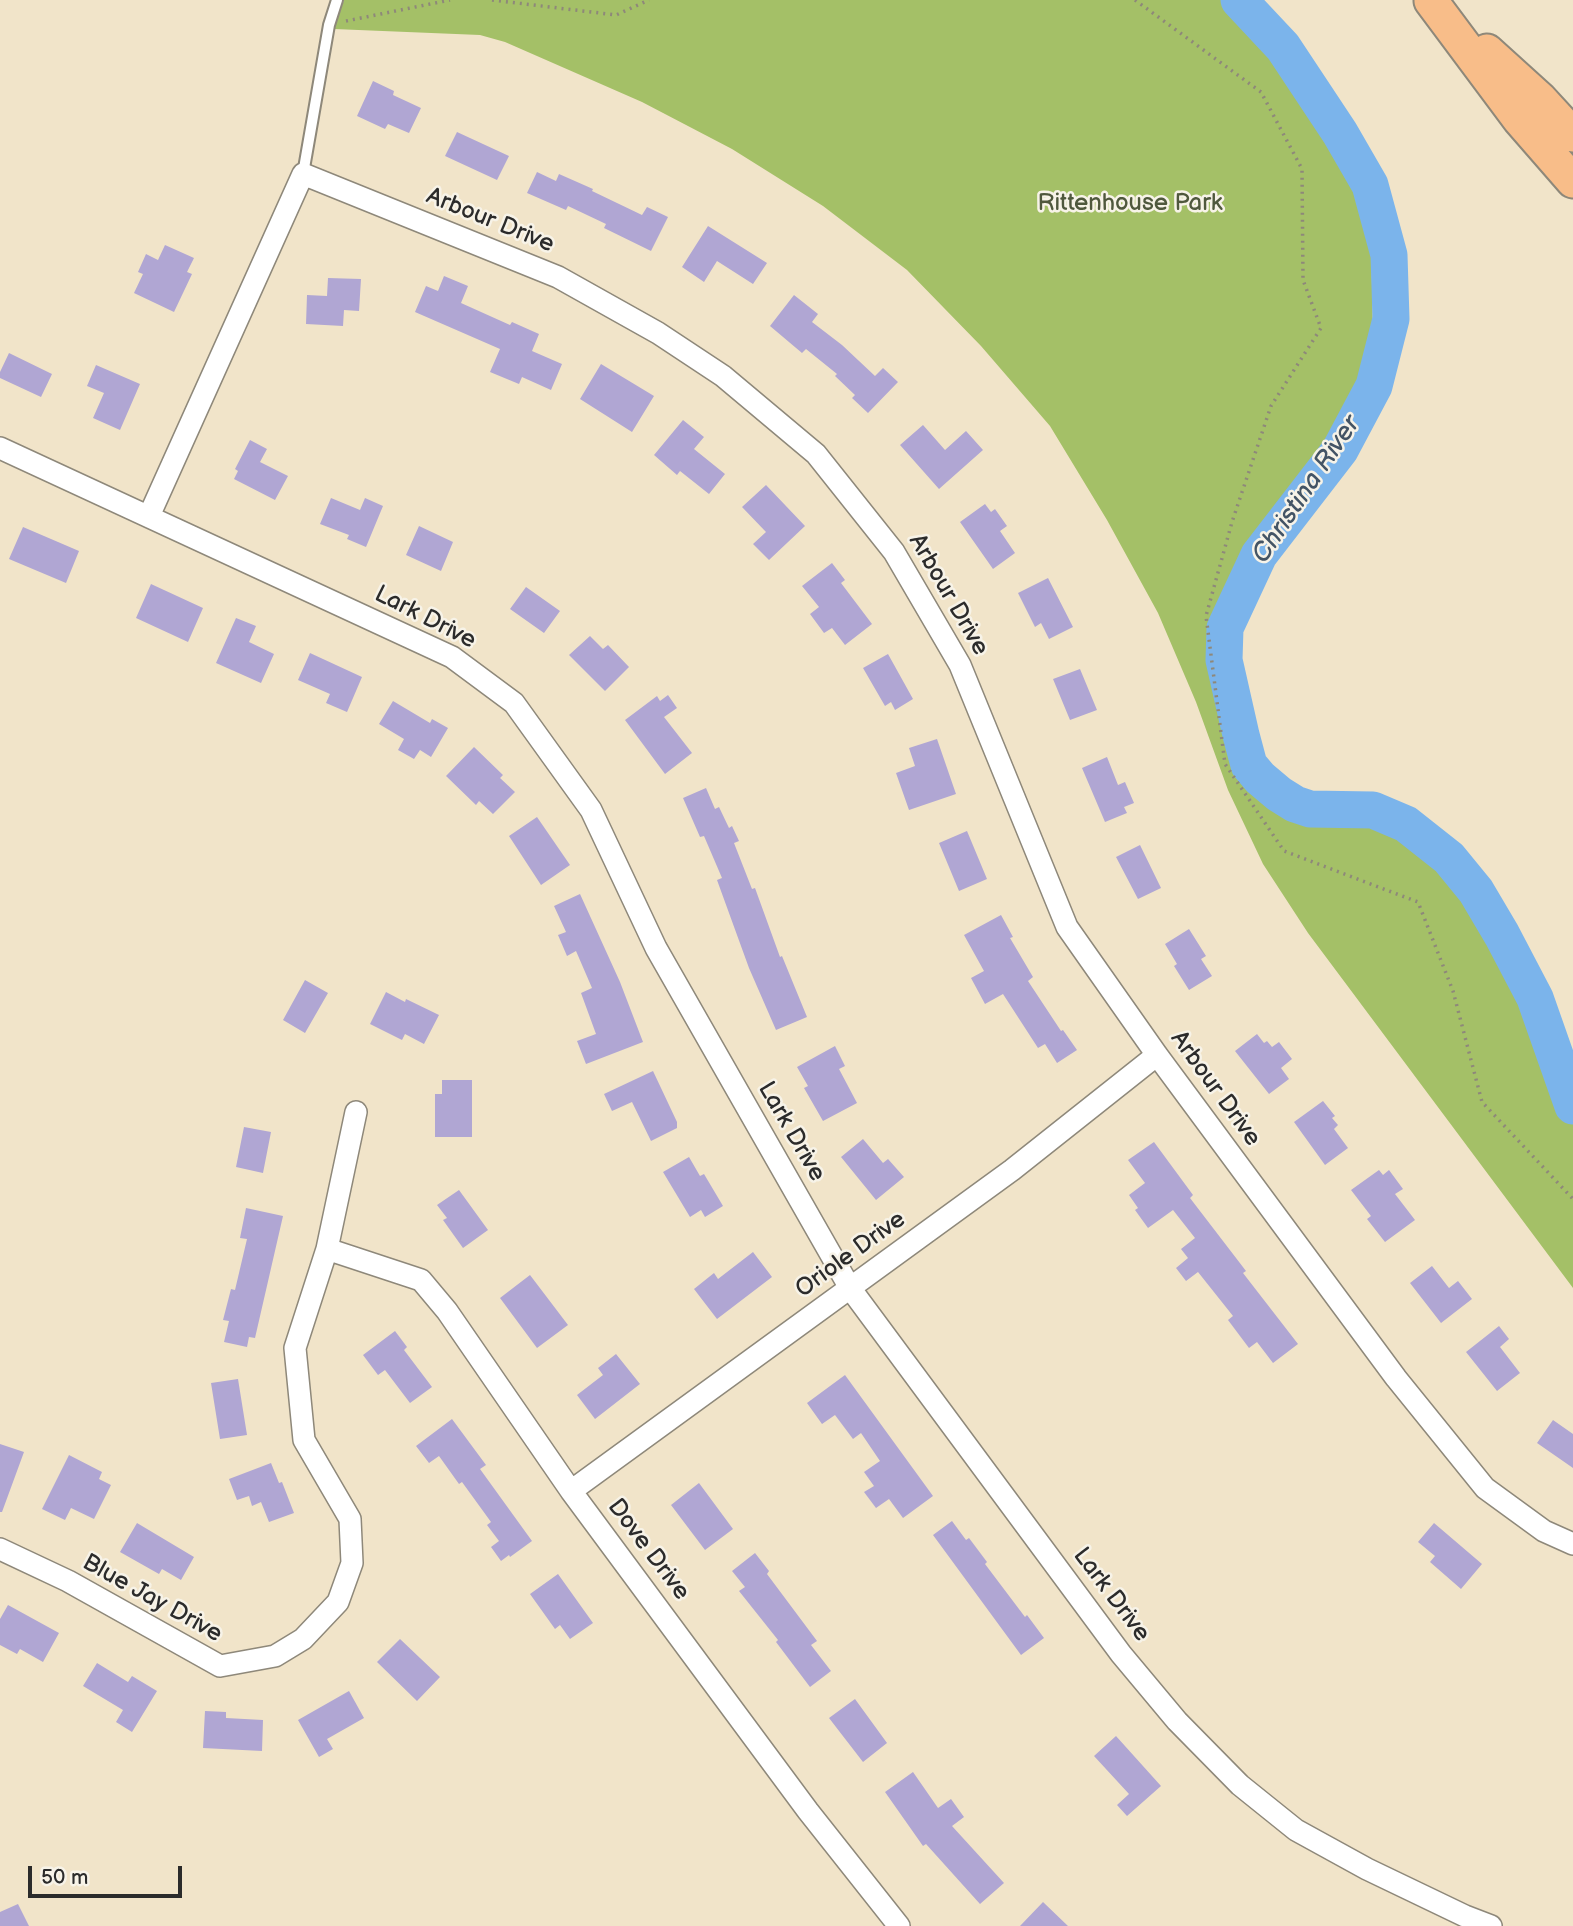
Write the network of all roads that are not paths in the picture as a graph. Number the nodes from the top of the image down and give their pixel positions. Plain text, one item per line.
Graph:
1 (337, 0) edge
2 (1431, 1) edge
3 (1573, 135) edge
4 (303, 174) junction
5 (1573, 181) edge
6 (0, 448) edge
7 (149, 516) junction
8 (1157, 1055) junction
9 (356, 1112) dead end
10 (327, 1249) junction
11 (850, 1288) junction
12 (571, 1491) junction
13 (1573, 1544) edge
14 (0, 1549) edge
15 (899, 1926) edge
16 (1491, 1926) edge

1 - 4 lane
2 - 3 main road
2 - 5 main road
4 - 7 street
4 - 8 street, Arbour Drive
6 - 7 street, Lark Drive
7 - 11 street, Lark Drive
8 - 11 street, Oriole Drive
8 - 13 street, Arbour Drive
9 - 10 street, Blue Jay Drive
10 - 12 street, Dove Drive
10 - 14 street, Blue Jay Drive
11 - 12 street, Oriole Drive
11 - 16 street, Lark Drive
12 - 15 street, Dove Drive

